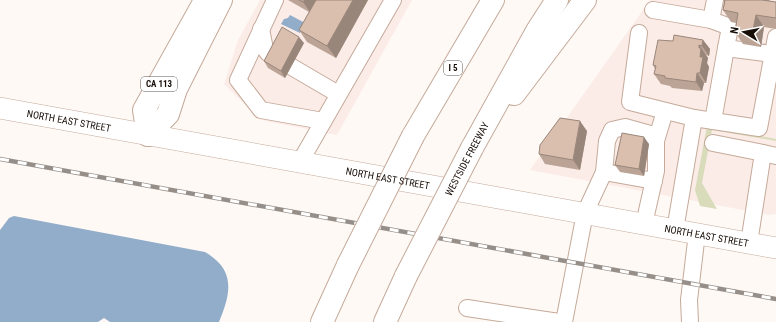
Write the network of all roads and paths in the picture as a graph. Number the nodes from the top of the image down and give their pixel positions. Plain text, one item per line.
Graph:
1 (206, 0) edge
2 (222, 0) edge
3 (275, 0) edge
4 (393, 0) edge
5 (493, 0) edge
6 (557, 0) edge
7 (584, 0) edge
8 (715, 0) edge
9 (653, 10) dead end
10 (711, 20) junction
11 (261, 29) junction
12 (639, 33) dead end
13 (776, 36) edge
14 (726, 48) junction
15 (772, 54) junction
16 (338, 94) junction
17 (0, 108) edge
18 (665, 111) junction
19 (694, 118) junction
20 (323, 121) junction
21 (713, 121) junction
22 (484, 128) junction
23 (148, 135) junction
24 (656, 141) junction
25 (713, 143) dead end
26 (769, 154) edge
27 (300, 162) junction
28 (604, 172) junction
29 (654, 181) junction
30 (585, 213) junction
31 (644, 224) junction
32 (675, 230) junction
33 (697, 233) junction
34 (749, 243) junction
35 (776, 248) edge
36 (467, 308) dead end
37 (322, 322) edge
38 (385, 322) edge
39 (559, 322) edge
40 (564, 322) edge
41 (690, 322) edge

1 - 23 highway, CA 113
2 - 23 highway
3 - 11 lane
4 - 16 lane
5 - 37 highway, I 5, bridge
6 - 22 highway, WESTSIDE FREEWAY
7 - 22 highway
8 - 10 lane
9 - 10 lane
10 - 14 lane
11 - 16 lane
11 - 20 lane
12 - 18 lane
13 - 15 lane
14 - 15 lane
14 - 21 lane
15 - 21 lane
16 - 20 lane
17 - 23 main road, NORTH EAST STREET
18 - 19 lane
18 - 24 lane
19 - 21 lane
19 - 32 lane
20 - 27 lane
22 - 38 highway, WESTSIDE FREEWAY, bridge
23 - 27 main road, NORTH EAST STREET
24 - 28 lane
24 - 29 lane
25 - 26 lane
26 - 34 lane
27 - 30 main road, NORTH EAST STREET
28 - 29 lane
28 - 30 lane
29 - 31 lane
30 - 31 main road, NORTH EAST STREET
30 - 40 lane
31 - 32 main road, NORTH EAST STREET
32 - 33 main road, NORTH EAST STREET
33 - 34 main road, NORTH EAST STREET
33 - 41 lane
34 - 35 main road, NORTH EAST STREET
36 - 39 lane

